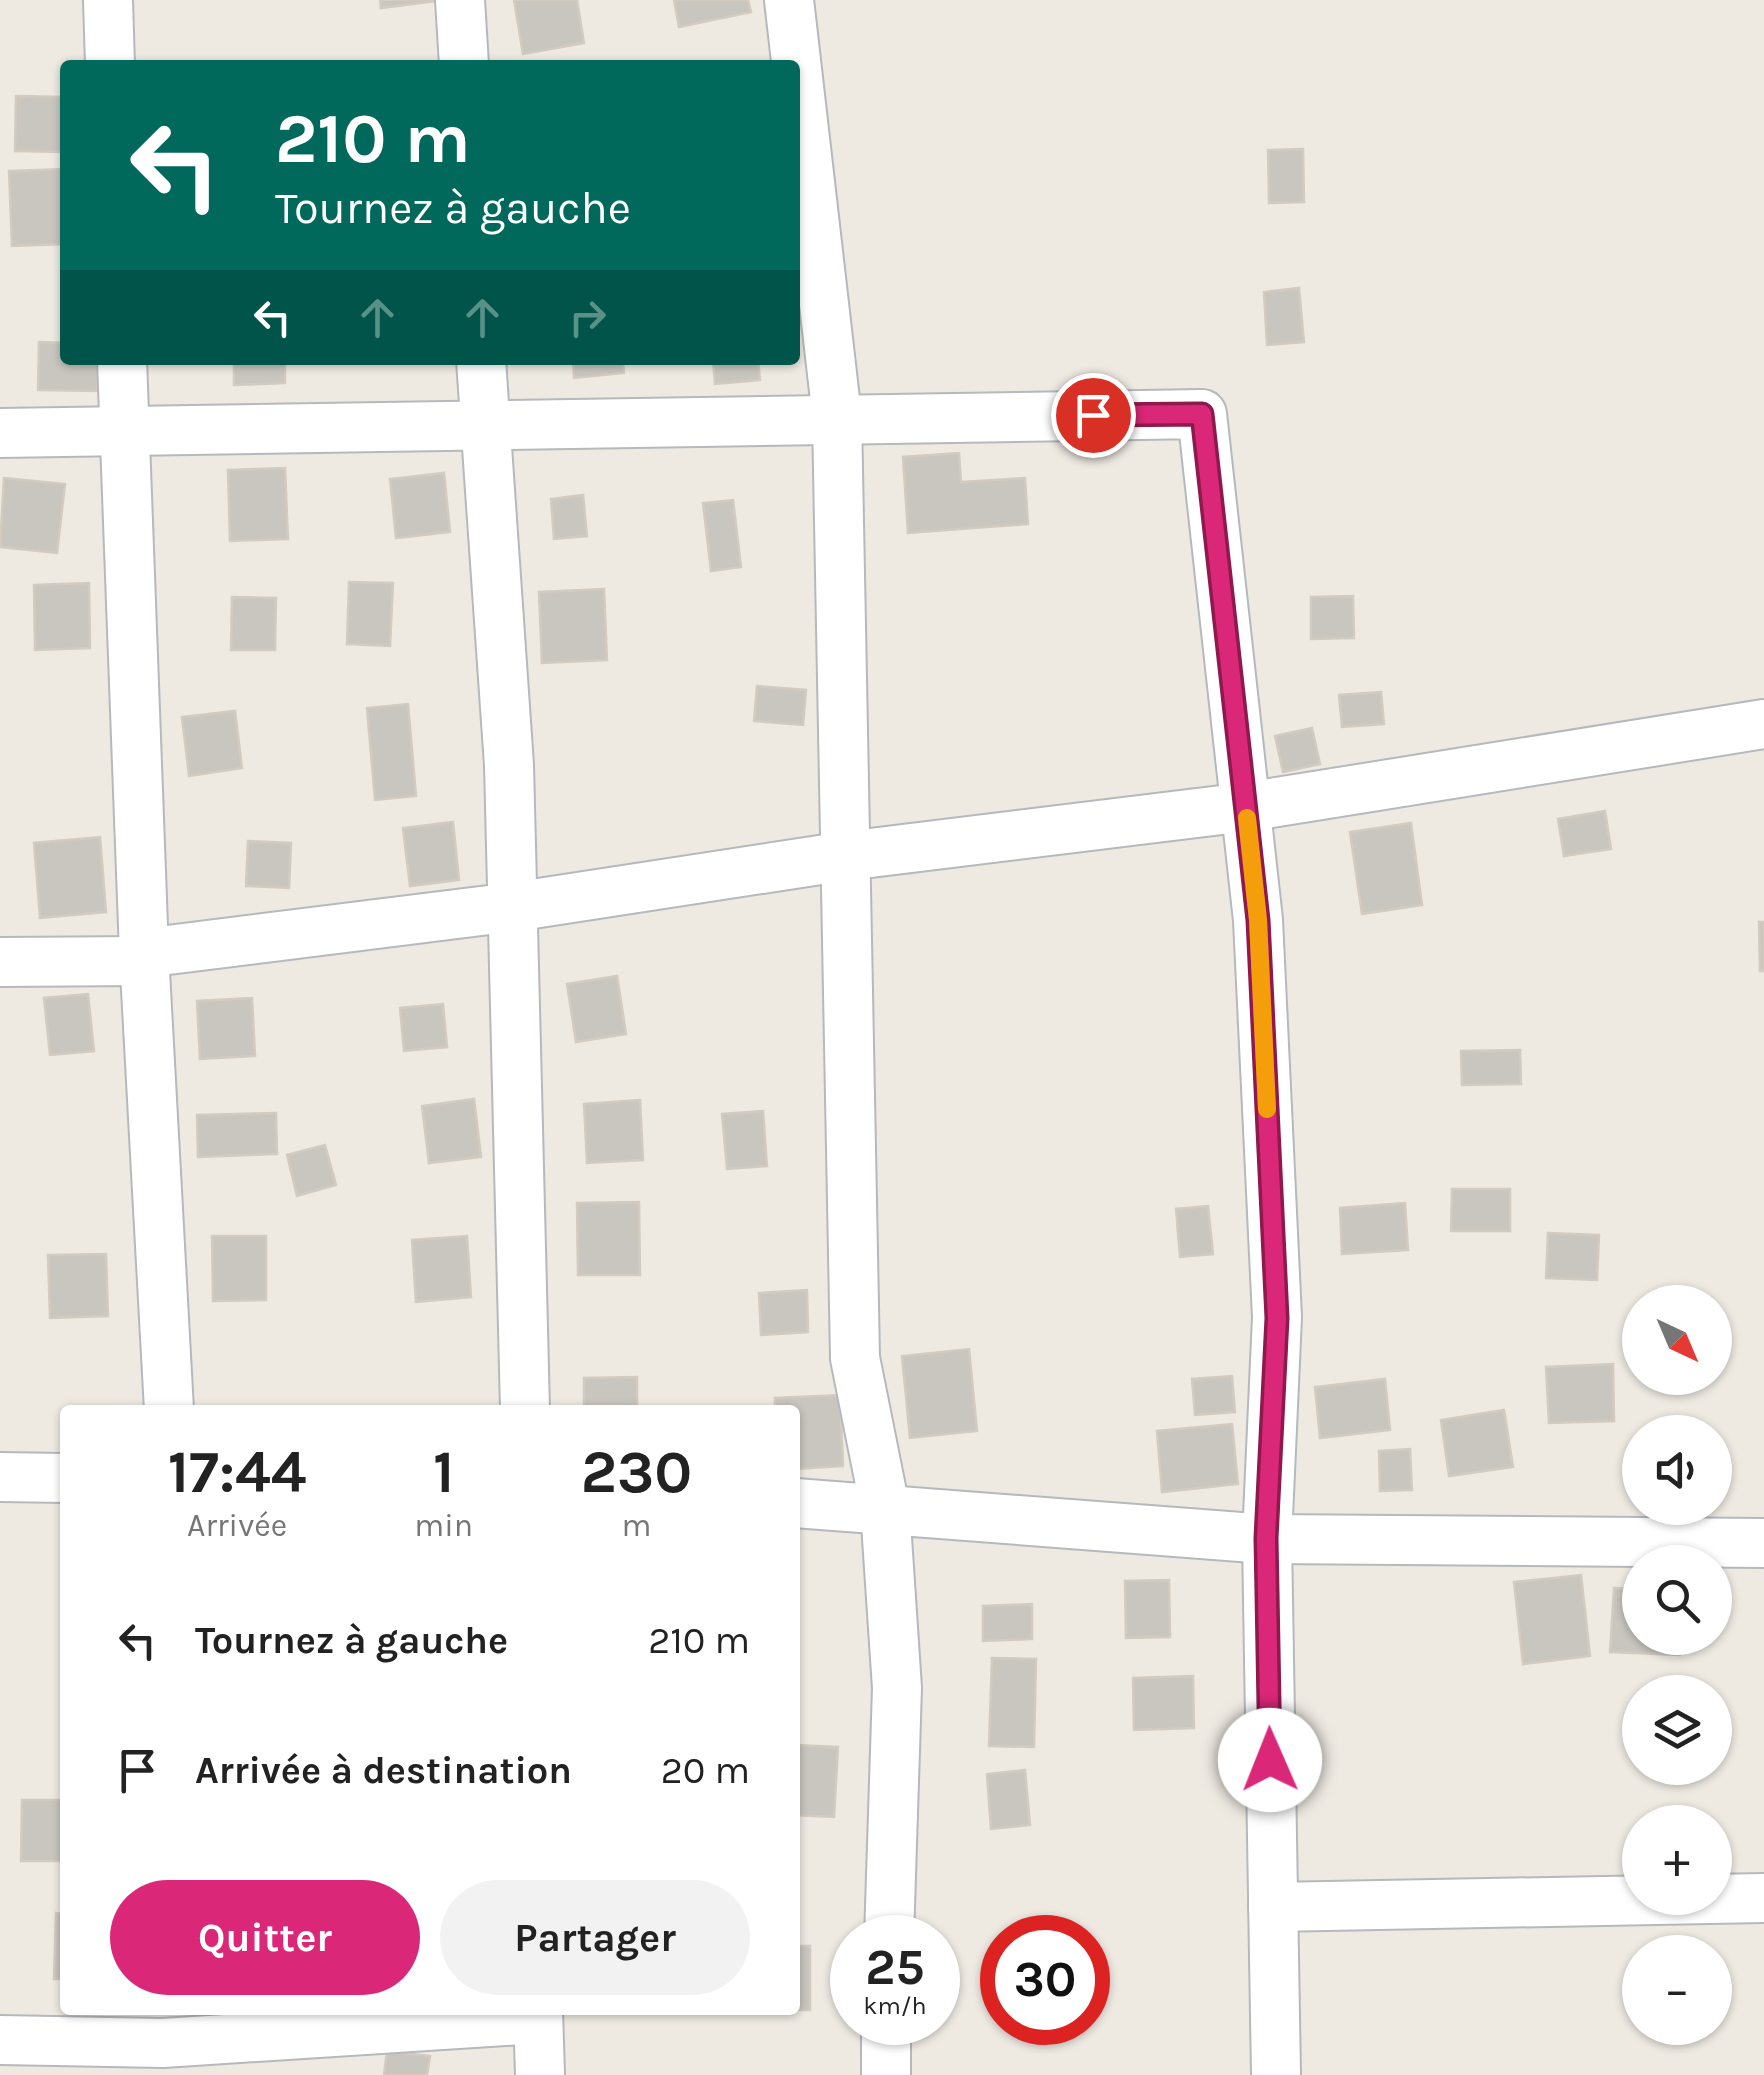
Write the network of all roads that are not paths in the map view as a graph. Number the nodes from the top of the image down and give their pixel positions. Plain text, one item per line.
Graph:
1 (108, 0) edge
2 (460, 0) edge
3 (789, 0) edge
4 (110, 60) edge
5 (464, 60) edge
6 (796, 60) edge
7 (800, 96) edge
8 (122, 365) edge
9 (481, 365) edge
10 (837, 417) junction
11 (484, 423) junction
12 (124, 429) junction
13 (0, 433) edge
14 (1764, 724) edge
15 (1246, 806) junction
16 (846, 856) junction
17 (513, 907) junction
18 (144, 957) junction
19 (0, 962) edge
20 (169, 1405) edge
21 (524, 1405) edge
22 (0, 1477) edge
23 (60, 1478) edge
24 (800, 1503) edge
25 (885, 1508) junction
26 (1266, 1538) junction
27 (1764, 1543) edge
28 (1764, 1898) edge
29 (1273, 1907) junction
30 (889, 1915) edge
31 (538, 2015) edge
32 (0, 2040) edge
33 (163, 2043) edge
34 (886, 2045) edge
35 (540, 2075) edge
36 (886, 2075) edge
37 (1276, 2075) edge

1 - 4 street
2 - 5 street
3 - 6 street
7 - 10 street
8 - 12 street
9 - 11 street
10 - 11 street
10 - 15 street
10 - 16 street
11 - 12 street
11 - 17 street
12 - 13 street
12 - 18 street
14 - 15 street
15 - 16 street
15 - 26 street
16 - 17 street
16 - 25 street
17 - 18 street
17 - 21 street
18 - 19 street
18 - 20 street
22 - 23 street
24 - 25 street
25 - 26 street
25 - 30 street
26 - 27 street
26 - 29 street
28 - 29 street
29 - 37 street
31 - 33 street
31 - 35 street
32 - 33 street
34 - 36 street

